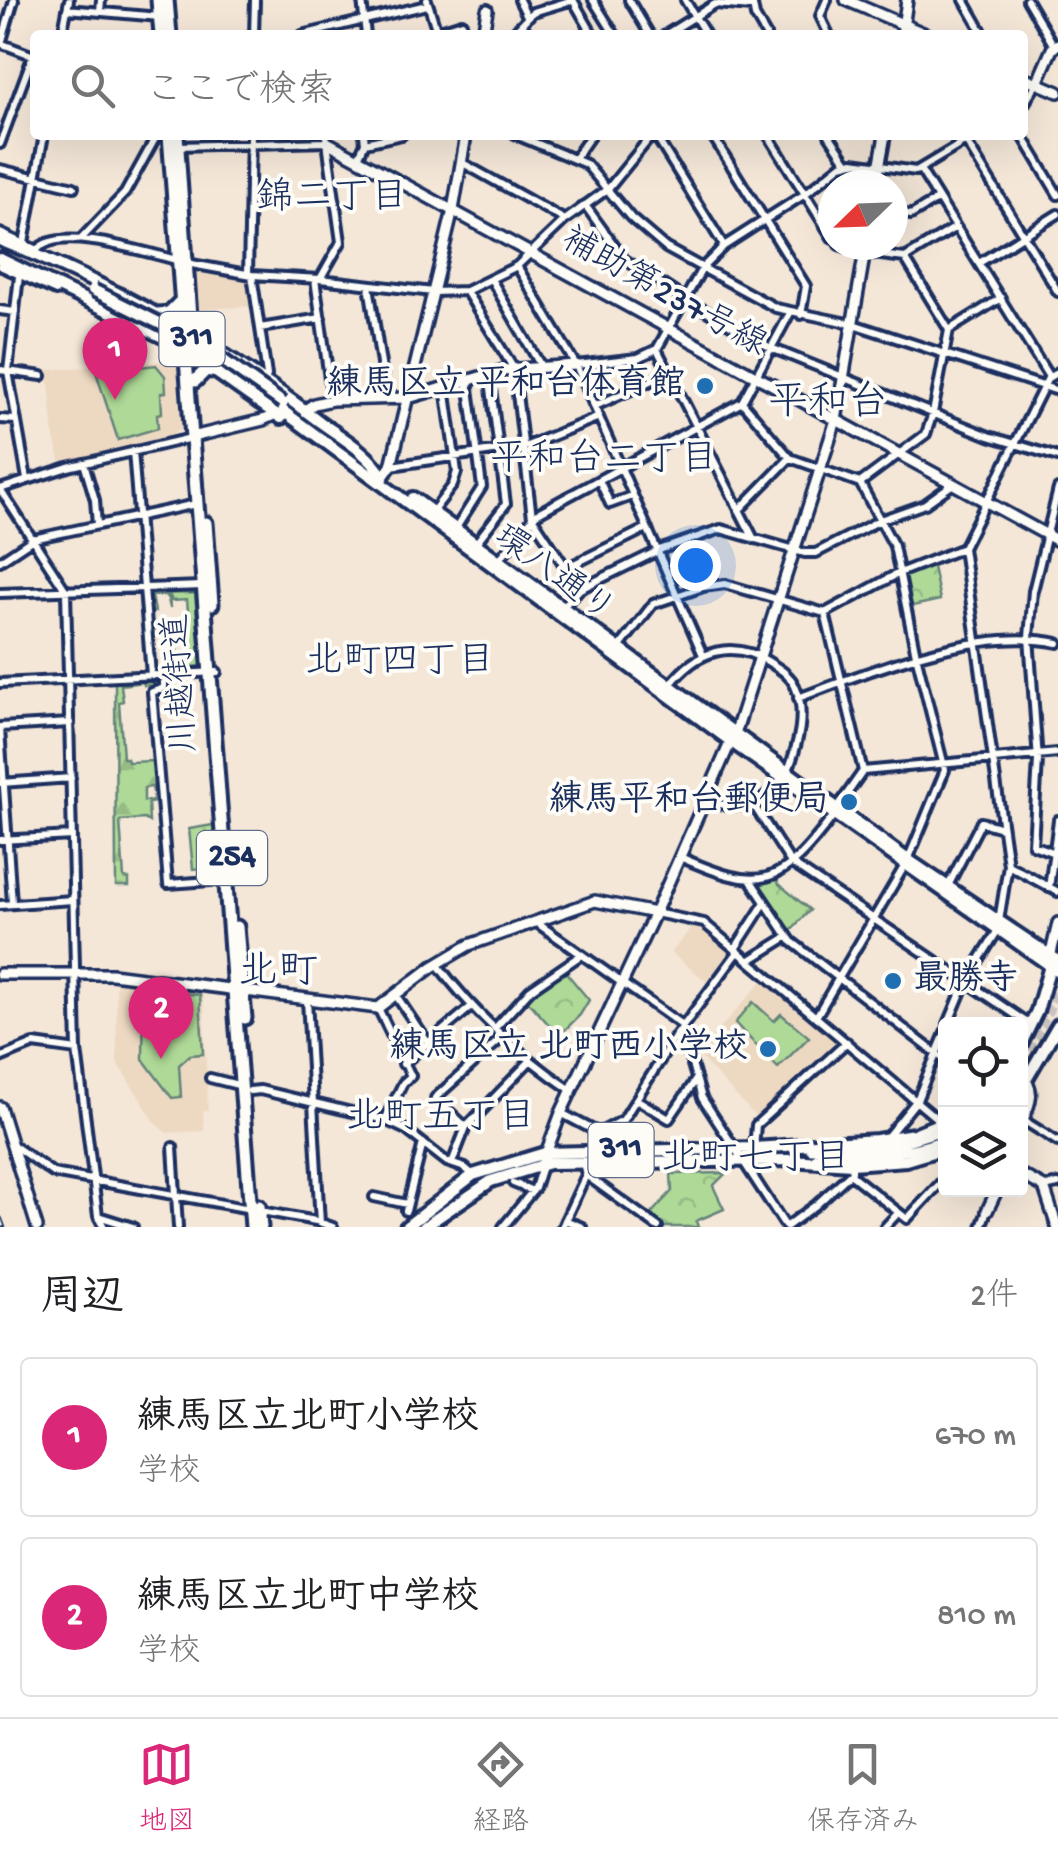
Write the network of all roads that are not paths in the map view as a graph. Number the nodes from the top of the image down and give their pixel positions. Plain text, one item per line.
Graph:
1 (14, 0) edge
2 (69, 0) edge
3 (101, 0) edge
4 (158, 0) edge
5 (168, 0) edge
6 (254, 0) edge
7 (362, 0) edge
8 (519, 0) edge
9 (573, 0) edge
10 (593, 0) edge
11 (629, 0) edge
12 (686, 0) edge
13 (827, 0) edge
14 (846, 0) edge
15 (907, 0) edge
16 (964, 0) edge
17 (1028, 0) edge
18 (427, 2) edge
19 (752, 3) edge
20 (488, 5) edge
21 (67, 9) junction
22 (100, 12) junction
23 (694, 16) junction
24 (160, 17) junction
25 (362, 20) junction
26 (524, 20) junction
27 (462, 24) dead end
28 (63, 30) edge
29 (161, 30) edge
30 (170, 30) edge
31 (254, 30) edge
32 (323, 30) edge
33 (365, 30) edge
34 (437, 30) edge
35 (446, 30) edge
36 (484, 30) edge
37 (515, 30) edge
38 (528, 30) edge
39 (590, 30) edge
40 (612, 30) edge
41 (647, 30) edge
42 (672, 30) edge
43 (703, 30) edge
44 (764, 30) edge
45 (827, 30) edge
46 (902, 30) edge
47 (981, 30) edge
48 (1, 44) edge
49 (1056, 45) edge
50 (30, 55) edge
51 (30, 66) edge
52 (1028, 78) edge
53 (1037, 83) junction
54 (1058, 92) edge
55 (1028, 101) edge
56 (43, 140) edge
57 (154, 140) edge
58 (169, 140) edge
59 (177, 140) edge
60 (251, 140) edge
61 (326, 140) edge
62 (328, 140) edge
63 (365, 140) edge
64 (465, 140) edge
65 (530, 140) edge
66 (588, 140) edge
67 (650, 140) edge
68 (657, 140) edge
69 (715, 140) edge
70 (771, 140) edge
71 (832, 140) edge
72 (884, 140) edge
73 (961, 140) edge
74 (965, 140) edge
75 (1025, 140) edge
76 (0, 144) edge
77 (358, 158) junction
78 (575, 159) junction
79 (461, 162) junction
80 (846, 162) junction
81 (880, 167) junction
82 (920, 168) junction
83 (0, 170) edge
84 (879, 170) edge
85 (36, 178) junction
86 (74, 187) dead end
87 (608, 188) junction
88 (805, 194) junction
89 (1058, 194) edge
90 (938, 199) junction
91 (585, 205) junction
92 (453, 210) junction
93 (908, 214) edge
94 (1058, 214) edge
95 (818, 215) edge
96 (565, 220) junction
97 (764, 220) junction
98 (956, 226) junction
99 (1024, 236) junction
100 (80, 240) junction
101 (24, 243) junction
102 (724, 246) junction
103 (0, 250) edge
104 (37, 250) junction
105 (530, 252) junction
106 (908, 256) edge
107 (864, 260) edge
108 (906, 260) edge
109 (182, 262) junction
110 (979, 263) junction
111 (516, 266) junction
112 (703, 268) junction
113 (1058, 268) edge
114 (1047, 274) junction
115 (250, 275) junction
116 (19, 276) junction
117 (318, 279) junction
118 (491, 280) junction
119 (369, 286) junction
120 (466, 291) junction
121 (89, 292) junction
122 (433, 292) junction
123 (1058, 292) edge
124 (1001, 298) junction
125 (685, 299) junction
126 (180, 302) junction
127 (0, 310) edge
128 (152, 311) junction
129 (15, 312) junction
130 (790, 313) junction
131 (801, 314) junction
132 (321, 318) junction
133 (852, 324) junction
134 (138, 326) junction
135 (260, 328) junction
136 (669, 328) junction
137 (187, 329) junction
138 (950, 330) junction
139 (771, 348) junction
140 (657, 349) junction
141 (189, 351) junction
142 (945, 355) junction
143 (238, 363) junction
144 (576, 365) junction
145 (542, 368) junction
146 (514, 370) junction
147 (4, 371) edge
148 (218, 372) junction
149 (669, 372) junction
150 (1058, 372) edge
151 (489, 374) junction
152 (42, 376) dead end
153 (756, 376) junction
154 (844, 377) junction
155 (1049, 377) junction
156 (230, 380) junction
157 (468, 380) junction
158 (195, 381) junction
159 (264, 381) junction
160 (445, 386) junction
161 (1045, 388) junction
162 (1058, 391) edge
163 (386, 397) junction
164 (408, 398) junction
165 (332, 400) junction
166 (742, 402) junction
167 (595, 406) junction
168 (279, 408) junction
169 (305, 410) junction
170 (934, 413) junction
171 (600, 417) junction
172 (0, 419) edge
173 (16, 420) junction
174 (836, 420) junction
175 (696, 426) junction
176 (196, 436) junction
177 (1012, 444) junction
178 (523, 447) junction
179 (499, 450) junction
180 (133, 451) junction
181 (478, 454) junction
182 (898, 454) junction
183 (455, 457) junction
184 (1058, 457) edge
185 (790, 458) junction
186 (84, 463) junction
187 (391, 466) junction
188 (621, 468) junction
189 (820, 470) junction
190 (27, 479) junction
191 (381, 480) junction
192 (600, 480) junction
193 (860, 484) junction
194 (953, 484) junction
195 (0, 489) edge
196 (1058, 490) edge
197 (632, 496) junction
198 (986, 501) junction
199 (197, 503) junction
200 (739, 510) junction
201 (432, 512) junction
202 (138, 516) junction
203 (532, 517) junction
204 (880, 520) junction
205 (97, 525) junction
206 (456, 528) junction
207 (646, 528) junction
208 (1046, 534) junction
209 (33, 539) junction
210 (754, 539) junction
211 (1058, 540) edge
212 (476, 543) junction
213 (963, 548) junction
214 (794, 550) junction
215 (657, 551) junction
216 (1, 558) edge
217 (499, 560) junction
218 (566, 568) junction
219 (899, 573) junction
220 (203, 586) junction
221 (144, 588) junction
222 (580, 589) junction
223 (66, 591) junction
224 (0, 593) edge
225 (676, 596) junction
226 (779, 598) junction
227 (563, 607) junction
228 (825, 613) junction
229 (1029, 637) junction
230 (1058, 643) edge
231 (977, 645) junction
232 (618, 648) junction
233 (703, 655) junction
234 (916, 655) junction
235 (760, 657) junction
236 (213, 672) junction
237 (164, 674) junction
238 (151, 675) junction
239 (69, 679) junction
240 (843, 682) junction
241 (0, 683) edge
242 (670, 686) junction
243 (798, 698) junction
244 (70, 723) junction
245 (0, 728) edge
246 (733, 737) junction
247 (1058, 753) edge
248 (1036, 755) junction
249 (993, 759) junction
250 (944, 764) junction
251 (863, 771) junction
252 (786, 775) junction
253 (71, 778) junction
254 (2, 783) edge
255 (706, 800) junction
256 (753, 804) junction
257 (836, 811) junction
258 (1058, 820) edge
259 (1002, 828) junction
260 (72, 836) junction
261 (4, 839) edge
262 (1054, 854) junction
263 (680, 857) junction
264 (792, 863) junction
265 (906, 863) junction
266 (1008, 865) junction
267 (226, 880) junction
268 (751, 881) junction
269 (948, 887) junction
270 (1049, 888) junction
271 (1058, 892) edge
272 (74, 900) junction
273 (12, 903) junction
274 (764, 904) junction
275 (0, 905) edge
276 (655, 913) junction
277 (874, 919) junction
278 (1058, 922) edge
279 (537, 923) junction
280 (998, 926) junction
281 (787, 937) junction
282 (736, 950) junction
283 (581, 955) junction
284 (749, 960) junction
285 (1054, 963) edge
286 (437, 964) junction
287 (0, 974) edge
288 (76, 974) junction
289 (839, 979) junction
290 (966, 980) junction
291 (622, 984) junction
292 (239, 992) junction
293 (396, 997) junction
294 (306, 1000) junction
295 (472, 1006) junction
296 (378, 1008) junction
297 (816, 1017) junction
298 (951, 1017) edge
299 (1030, 1025) junction
300 (1058, 1025) edge
301 (682, 1026) junction
302 (496, 1027) junction
303 (1028, 1029) edge
304 (505, 1035) junction
305 (676, 1037) junction
306 (1055, 1041) edge
307 (846, 1042) junction
308 (428, 1043) junction
309 (938, 1049) edge
310 (77, 1050) junction
311 (936, 1054) junction
312 (0, 1058) edge
313 (530, 1061) junction
314 (403, 1064) junction
315 (1028, 1075) edge
316 (210, 1078) dead end
317 (696, 1082) junction
318 (246, 1088) junction
319 (572, 1091) junction
320 (636, 1100) junction
321 (917, 1100) junction
322 (312, 1102) junction
323 (0, 1107) edge
324 (561, 1113) junction
325 (938, 1119) edge
326 (385, 1120) junction
327 (938, 1126) edge
328 (938, 1126) edge
329 (1028, 1126) edge
330 (466, 1128) junction
331 (887, 1139) junction
332 (938, 1141) edge
333 (1058, 1142) edge
334 (423, 1143) junction
335 (12, 1144) junction
336 (0, 1147) edge
337 (173, 1147) dead end
338 (771, 1147) junction
339 (734, 1148) junction
340 (754, 1148) junction
341 (938, 1150) edge
342 (544, 1158) junction
343 (789, 1160) junction
344 (744, 1161) junction
345 (582, 1162) junction
346 (452, 1163) junction
347 (851, 1169) junction
348 (473, 1175) junction
349 (586, 1175) junction
350 (1028, 1178) edge
351 (92, 1181) junction
352 (513, 1182) dead end
353 (1058, 1184) edge
354 (1044, 1186) junction
355 (938, 1187) edge
356 (533, 1190) junction
357 (176, 1195) junction
358 (374, 1196) dead end
359 (993, 1197) edge
360 (256, 1210) junction
361 (987, 1211) joint
362 (898, 1214) junction
363 (98, 1216) junction
364 (563, 1224) edge
365 (320, 1225) edge
366 (780, 1225) edge
367 (38, 1227) edge
368 (104, 1227) edge
369 (133, 1227) edge
370 (178, 1227) edge
371 (252, 1227) edge
372 (260, 1227) edge
373 (332, 1227) edge
374 (406, 1227) edge
375 (424, 1227) edge
376 (502, 1227) edge
377 (582, 1227) edge
378 (658, 1227) edge
379 (885, 1227) edge
380 (981, 1227) edge
381 (1057, 1227) edge

1 - 48 street
2 - 21 street
3 - 22 street
4 - 24 highway
5 - 30 highway
6 - 31 street
7 - 25 street
8 - 26 street
9 - 26 street
9 - 39 street
10 - 40 street
11 - 41 street
12 - 23 street
13 - 45 street
14 - 46 street
15 - 46 street
16 - 47 street
17 - 49 street
18 - 25 street
18 - 34 street
19 - 23 street
19 - 44 street
20 - 36 street
21 - 22 street
21 - 28 street
22 - 24 street
23 - 42 street
23 - 43 street
24 - 29 highway
25 - 32 street
25 - 33 street
26 - 37 street
26 - 38 street
27 - 35 street
48 - 50 street
49 - 53 street
51 - 76 street
52 - 53 street
53 - 54 street
53 - 55 street
56 - 85 street
57 - 100 street
58 - 109 highway, 川越街道 / 254
59 - 60 street
59 - 109 highway, 川越街道 / 254
60 - 115 street
61 - 117 street
62 - 77 street, 補助第237号線
63 - 77 street
64 - 79 street
65 - 78 street
66 - 78 street
67 - 87 street
68 - 102 street
69 - 97 street
70 - 88 street
71 - 80 street
72 - 81 street
73 - 82 street
74 - 99 street
75 - 89 street
77 - 92 street, 補助第237号線
78 - 87 street
79 - 92 street
79 - 96 street
80 - 81 street
80 - 88 street
81 - 82 street
81 - 84 street
82 - 90 street
83 - 85 street
85 - 86 street
85 - 101 street
87 - 91 street
87 - 112 street
88 - 95 street
88 - 97 street
90 - 93 street
90 - 98 street
91 - 96 street
91 - 125 street
92 - 105 street, 補助第237号線
92 - 122 street
94 - 99 street
96 - 105 street
97 - 102 street
97 - 131 street
98 - 106 street
98 - 110 street
99 - 110 street
99 - 114 street
100 - 104 street
100 - 109 street
101 - 103 street
101 - 104 street
102 - 112 street
103 - 116 street
103 - 121 main road, 環八通り / 311
104 - 121 street
105 - 111 street
105 - 136 street, 補助第237号線
107 - 133 street
108 - 138 street
109 - 115 street
109 - 126 highway, 川越街道 / 254
109 - 137 highway, 川越街道 / 254
110 - 124 street
111 - 118 street
111 - 144 street
112 - 125 street
112 - 130 street
113 - 114 street
114 - 123 street
115 - 117 street
115 - 135 street
116 - 121 street
116 - 129 street
117 - 119 street
117 - 132 street
118 - 120 street
118 - 145 street
119 - 122 street
119 - 163 street
120 - 122 street
120 - 146 street
121 - 128 main road
121 - 134 main road
121 - 168 main road, 環八通り / 311, bridge
122 - 164 street
124 - 138 street
124 - 155 street
125 - 136 street
125 - 139 street
126 - 128 highway
126 - 137 highway, 川越街道 / 254
127 - 129 street
128 - 134 main road
128 - 137 main road
129 - 147 street
130 - 131 street
130 - 139 street
131 - 133 street
132 - 135 street
132 - 165 street
133 - 142 street
133 - 154 street
134 - 141 main road
135 - 159 street
136 - 140 street
136 - 153 street, 補助第237号線
137 - 141 highway, 川越街道 / 254
137 - 143 main road
138 - 142 street
139 - 153 street
139 - 154 street
140 - 144 street
140 - 149 street
141 - 148 main road
141 - 158 highway, 川越街道 / 254
141 - 176 highway, 川越街道 / 254
142 - 161 street
142 - 170 street
143 - 156 main road
143 - 159 main road
144 - 145 street
144 - 167 street
145 - 146 street
146 - 151 street
146 - 178 street
147 - 152 street
147 - 173 street
148 - 156 main road
148 - 158 highway
149 - 167 street
149 - 175 street
150 - 155 street
151 - 157 street
151 - 179 street
153 - 166 street
153 - 174 street, 補助第237号線
154 - 170 street
154 - 174 street
155 - 161 street
156 - 168 main road
157 - 160 street
157 - 181 street
158 - 176 highway, 川越街道 / 254
159 - 169 main road
160 - 164 street
160 - 183 street
161 - 162 street
161 - 177 street
163 - 164 street
163 - 165 street
164 - 187 street
165 - 169 street
166 - 175 street
166 - 185 street
167 - 171 street
168 - 176 street
168 - 191 main road, 環八通り / 311
169 - 191 main road
170 - 177 street
170 - 182 street
171 - 178 street
171 - 188 street
172 - 173 street
173 - 190 street
174 - 182 street, 補助第237号線
174 - 189 street
175 - 188 street
175 - 200 street
176 - 180 street
176 - 199 highway, 川越街道 / 254
176 - 236 highway, 川越街道 / 254
177 - 184 street
177 - 198 street
178 - 179 street
178 - 203 street
179 - 181 street
179 - 212 street
180 - 186 street
180 - 202 street
181 - 183 street
181 - 206 street
182 - 193 street
182 - 194 street, 補助第237号線
183 - 187 street
183 - 201 street
185 - 189 street
185 - 200 street
186 - 190 street
186 - 205 street
187 - 191 street
188 - 192 street
188 - 197 street
189 - 193 street
189 - 214 street
190 - 195 street
191 - 201 main road, 環八通り / 311
191 - 246 main road, 環八通り / 311
192 - 197 street
192 - 203 street
193 - 204 street
194 - 198 street, 補助第237号線
194 - 204 street
195 - 209 street
196 - 208 street
197 - 207 street
198 - 208 street, 補助第237号線
198 - 213 street
199 - 202 street
199 - 220 highway, 川越街道 / 254
200 - 210 street
201 - 206 main road, 環八通り / 311
202 - 205 street
202 - 221 street
203 - 217 street
203 - 218 street
204 - 214 street
204 - 219 street
205 - 209 street
206 - 212 main road, 環八通り / 311
207 - 215 street
207 - 218 street
208 - 211 street, 補助第237号線
208 - 229 street
209 - 216 street
209 - 223 street
210 - 214 street
210 - 215 street
212 - 217 main road, 環八通り / 311
213 - 219 street
213 - 231 street
214 - 226 street
215 - 222 street
215 - 225 street
217 - 227 main road, 環八通り / 311
218 - 222 street
219 - 228 street
219 - 234 street
220 - 221 street
220 - 236 highway, 川越街道 / 254
221 - 223 street
221 - 238 street
222 - 227 street
223 - 224 street
223 - 239 street
225 - 226 street
225 - 232 street
225 - 233 street
226 - 228 street
226 - 235 street
227 - 232 main road, 環八通り / 311
228 - 240 street
229 - 230 street
229 - 231 street
229 - 248 street
231 - 234 street
231 - 249 street
232 - 242 main road, 環八通り / 311
233 - 235 street
233 - 242 street
234 - 240 street
234 - 250 street
235 - 243 street
235 - 246 street
236 - 237 street
236 - 267 highway, 川越街道 / 254
236 - 292 highway, 川越街道 / 254
237 - 238 street
237 - 267 street
238 - 239 street
239 - 241 street
239 - 244 street
240 - 243 street
240 - 251 street
242 - 246 main road, 環八通り / 311
243 - 252 street
244 - 245 street
244 - 253 street
245 - 254 street
246 - 252 main road, 環八通り / 311
246 - 255 street
247 - 248 street
248 - 249 street
248 - 262 street
249 - 250 street
249 - 259 street
250 - 251 street
250 - 265 street
251 - 257 street
252 - 256 street
252 - 257 main road, 環八通り / 311
253 - 254 street
253 - 260 street
254 - 261 street
255 - 256 street
255 - 263 street
256 - 264 street
257 - 264 street
257 - 265 main road, 環八通り / 311
258 - 262 street
259 - 266 street
259 - 269 street
260 - 261 street
260 - 272 street
261 - 273 street
262 - 270 street
263 - 268 street
263 - 276 street
264 - 268 street
264 - 277 street
265 - 269 main road, 環八通り / 311
265 - 277 street
265 - 280 main road, 環八通り / 311
266 - 270 street
266 - 280 street
267 - 292 highway, 川越街道 / 254
268 - 274 street
269 - 280 main road, 環八通り / 311
270 - 271 street
272 - 273 street
272 - 288 street
273 - 275 street
274 - 281 street
274 - 282 street
276 - 279 street
276 - 282 street
276 - 291 street
277 - 289 street
277 - 290 street
278 - 285 street
279 - 283 street
279 - 286 street
280 - 285 main road, 環八通り / 311
280 - 290 street
281 - 284 street
281 - 289 street
282 - 284 street
282 - 301 street
283 - 291 street
283 - 302 street
284 - 297 street
285 - 299 main road
286 - 293 street
286 - 295 street
287 - 288 street
288 - 292 street
288 - 310 street
289 - 297 street
289 - 311 street
290 - 298 street
290 - 299 street
291 - 301 street
291 - 319 street
292 - 294 street
292 - 318 highway, 川越街道 / 254
293 - 296 street
293 - 308 street
294 - 296 street
294 - 322 street
295 - 302 street
295 - 308 street
296 - 314 street
297 - 307 street
299 - 303 main road
300 - 306 main road
301 - 305 street
302 - 304 street
304 - 313 street
304 - 330 street
305 - 317 street
305 - 320 street
306 - 315 main road
307 - 321 street
307 - 340 street
308 - 314 street
309 - 311 street
310 - 312 street
310 - 351 street
311 - 321 street
313 - 319 street
313 - 330 street
314 - 326 street
316 - 318 street
317 - 320 street
317 - 339 street
318 - 322 street
318 - 360 highway, 川越街道 / 254
319 - 324 street
320 - 324 street
321 - 325 street
321 - 331 street
322 - 326 street
322 - 365 street
323 - 335 street
324 - 342 street
326 - 334 street
327 - 331 main road
328 - 338 street
329 - 333 street
330 - 346 street
331 - 338 main road, 311
332 - 343 street
334 - 346 street
334 - 358 street
335 - 336 street
335 - 351 street
335 - 367 street
337 - 357 street
338 - 340 main road, 311
339 - 340 main road, 311
339 - 342 main road, 311
339 - 344 street
341 - 347 main road
342 - 345 main road, 311
342 - 348 main road, 311
342 - 356 street
342 - 375 main road, 311
343 - 344 main road, 311
343 - 347 main road, 311
344 - 345 main road, 311
344 - 366 street
345 - 349 street
346 - 348 street
347 - 362 street
347 - 366 street
348 - 374 main road, 311
349 - 364 street
349 - 378 street
350 - 354 street
351 - 357 street
351 - 363 street
352 - 356 street
353 - 354 street
354 - 381 street
355 - 362 street
356 - 376 street
357 - 360 street
357 - 370 street
359 - 361 street
360 - 365 street
360 - 371 highway, 川越街道 / 254
360 - 372 highway, 川越街道 / 254
361 - 380 street
362 - 379 street
363 - 368 street
363 - 369 street
364 - 377 street
365 - 373 street

